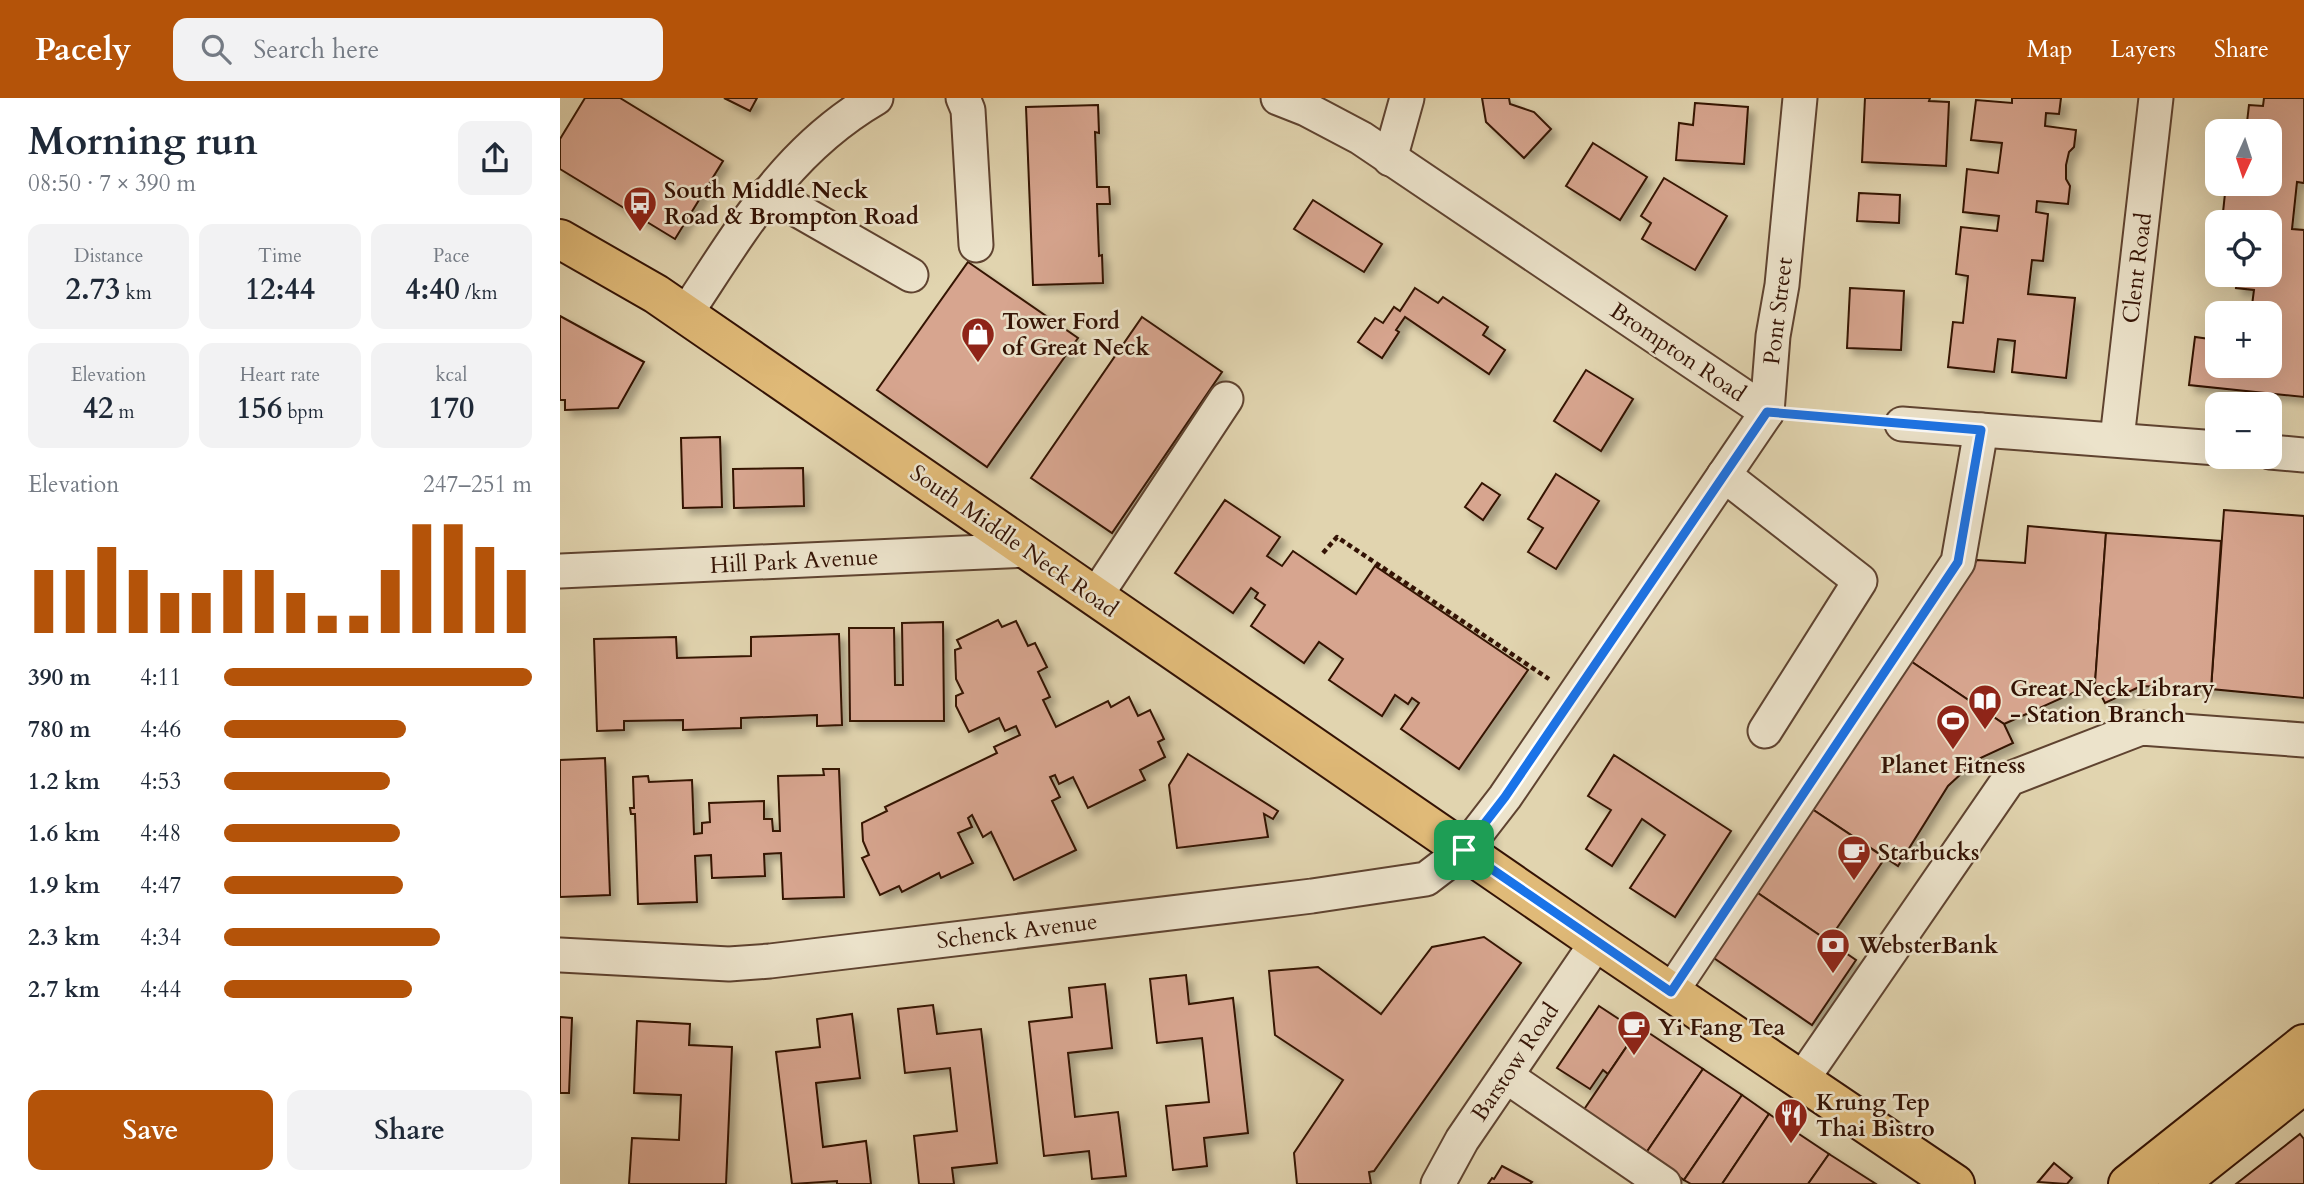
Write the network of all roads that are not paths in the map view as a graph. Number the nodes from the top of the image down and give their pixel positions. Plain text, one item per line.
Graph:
1 (876, 98) edge
2 (963, 98) edge
3 (1278, 98) edge
4 (1407, 98) edge
5 (1800, 98) edge
6 (2156, 98) edge
7 (1390, 159) junction
8 (768, 192) junction
9 (560, 239) edge
10 (976, 244) dead end
11 (911, 275) dead end
12 (685, 315) junction
13 (1226, 399) dead end
14 (1767, 412) junction
15 (1902, 425) road end
16 (1981, 430) junction
17 (2117, 439) junction
18 (2205, 447) edge
19 (2282, 453) edge
20 (2304, 455) edge
21 (1724, 475) junction
22 (1027, 550) junction
23 (560, 571) edge
24 (1095, 597) junction
25 (1765, 731) dead end
26 (2304, 740) edge
27 (1464, 850) junction
28 (1597, 942) junction
29 (560, 955) edge
30 (1671, 992) junction
31 (2304, 1044) edge
32 (1506, 1076) junction
33 (1801, 1081) junction
34 (2304, 1084) edge
35 (1438, 1184) edge
36 (1664, 1184) edge
37 (1955, 1184) edge
38 (2127, 1184) edge
39 (2178, 1184) edge

1 - 8 street
2 - 10 street
3 - 7 street, Brompton Road
4 - 7 street
5 - 14 street, Pont Street
6 - 17 street, Clent Road
7 - 14 street, Brompton Road
8 - 11 street
8 - 12 street
9 - 12 main road, South Middle Neck Road
12 - 22 main road, South Middle Neck Road
13 - 24 street
14 - 21 street, Pont Street
15 - 16 street
16 - 17 street
16 - 30 street
17 - 18 street
19 - 20 street
21 - 25 street
21 - 27 street, Pont Street
22 - 23 street, Hill Park Avenue
22 - 24 main road, South Middle Neck Road
24 - 27 main road, South Middle Neck Road
26 - 33 street
27 - 28 main road, South Middle Neck Road
27 - 29 street, Schenck Avenue
28 - 30 main road, South Middle Neck Road
28 - 32 street, Barstow Road
30 - 33 main road, South Middle Neck Road
31 - 38 main road
32 - 35 street, Barstow Road
32 - 36 street
33 - 37 main road, South Middle Neck Road
34 - 39 main road

